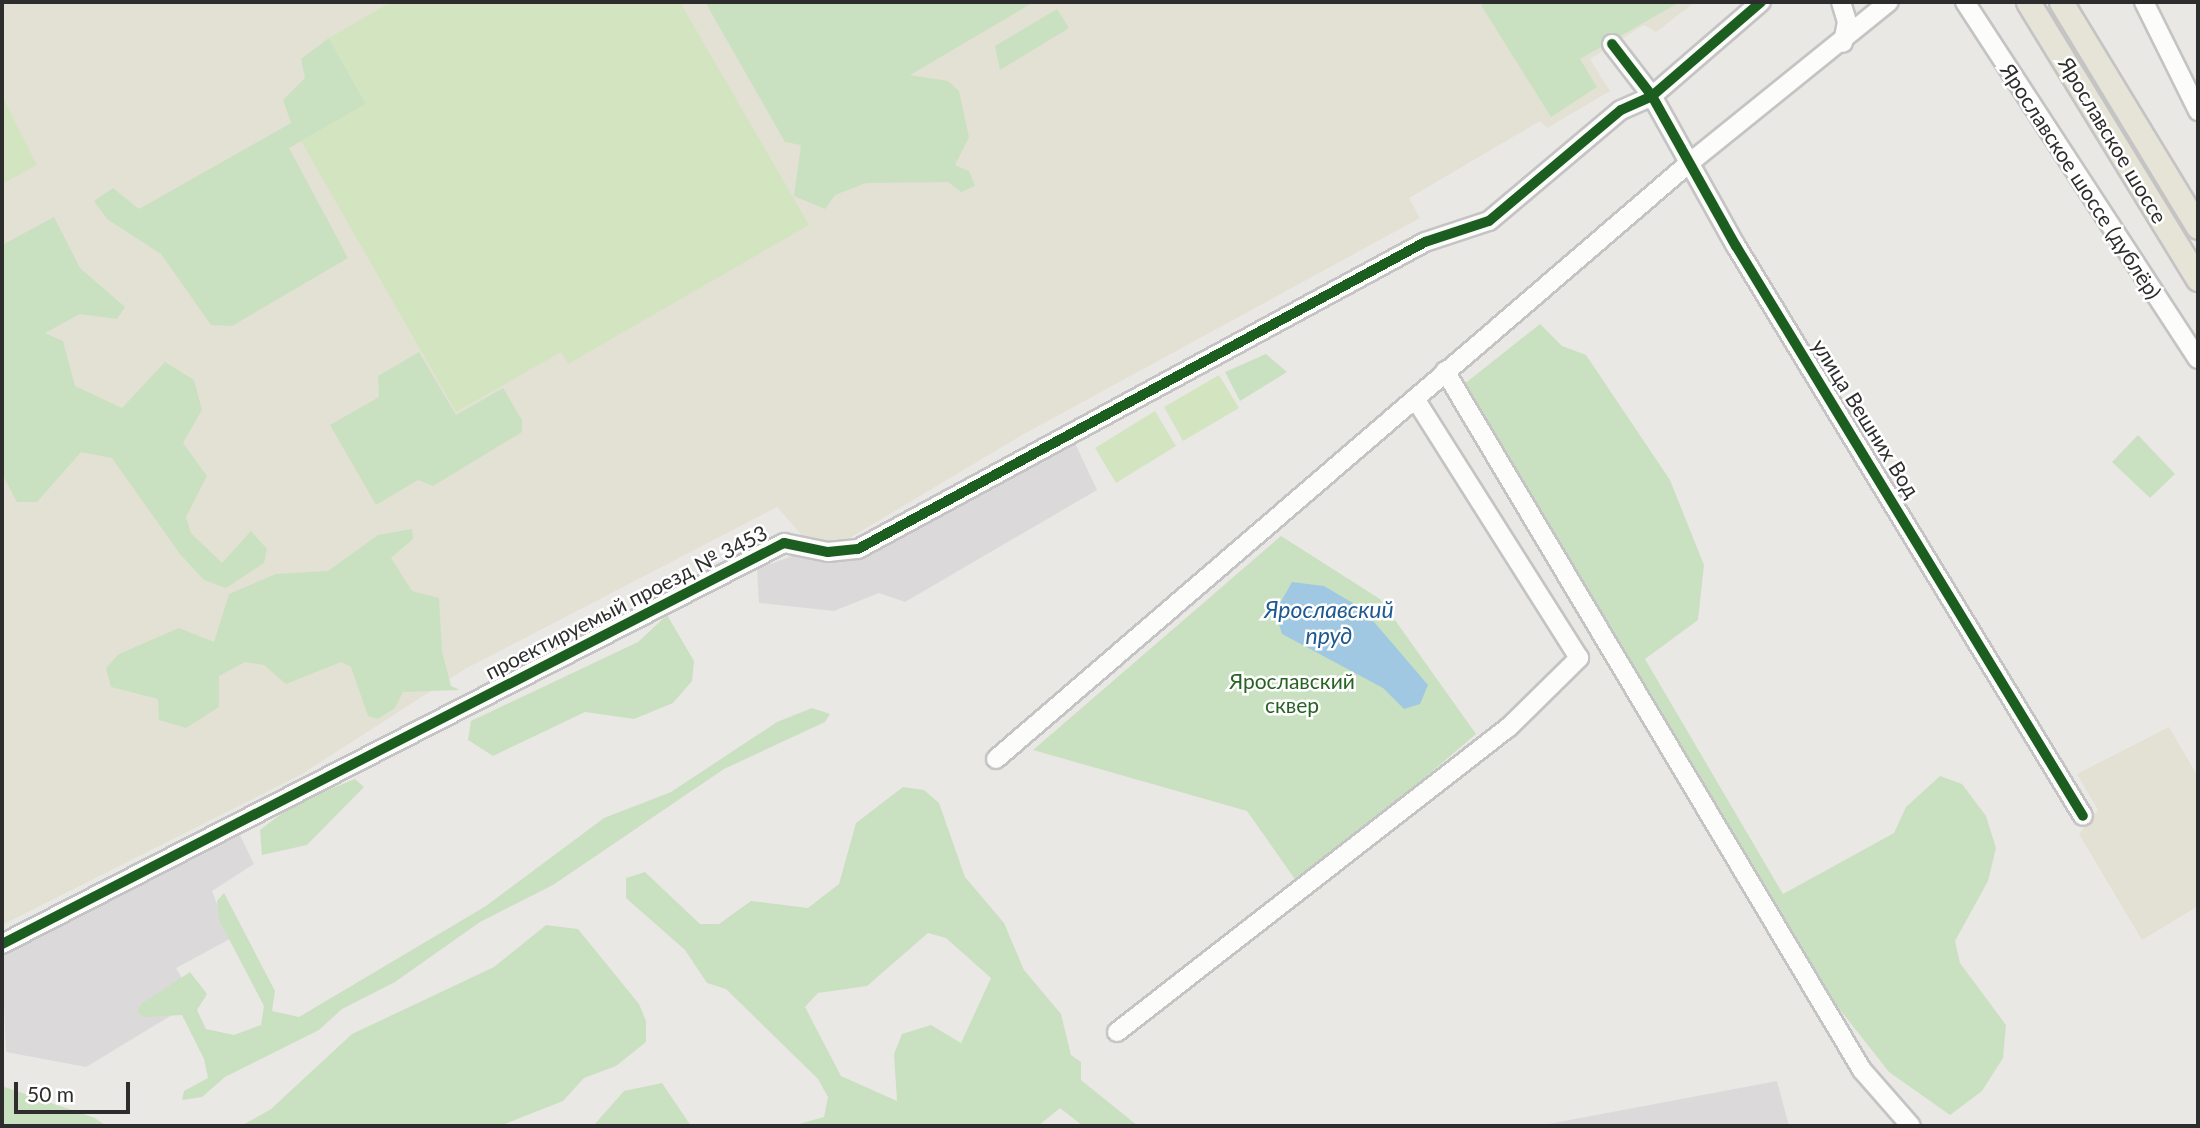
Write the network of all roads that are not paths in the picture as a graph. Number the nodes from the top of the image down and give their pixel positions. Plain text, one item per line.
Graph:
1 (1761, 2) edge
2 (1841, 2) edge
3 (1889, 2) edge
4 (2028, 2) edge
5 (2061, 2) edge
6 (2144, 2) edge
7 (1968, 5) edge
8 (1843, 43) junction
9 (1612, 44) dead end
10 (1652, 96) junction
11 (2198, 111) edge
12 (1688, 164) junction
13 (2198, 227) edge
14 (2198, 279) edge
15 (2198, 359) edge
16 (1445, 371) junction
17 (1415, 399) junction
18 (996, 760) dead end
19 (2083, 816) dead end
20 (2, 944) edge
21 (1117, 1032) dead end
22 (1911, 1126) edge

1 - 10 street, проектируемый проезд № 3453
2 - 8 street
3 - 8 street
4 - 14 main road, Ярославское шоссе
5 - 13 main road, Ярославское шоссе
6 - 11 street
7 - 15 street, Ярославское шоссе (дублёр)
8 - 12 street
9 - 10 street, улица Вешних Вод
10 - 12 street, улица Вешних Вод
10 - 20 street, проектируемый проезд № 3453
12 - 16 street
12 - 19 street, улица Вешних Вод
16 - 17 street
16 - 22 street
17 - 18 street
17 - 21 street

